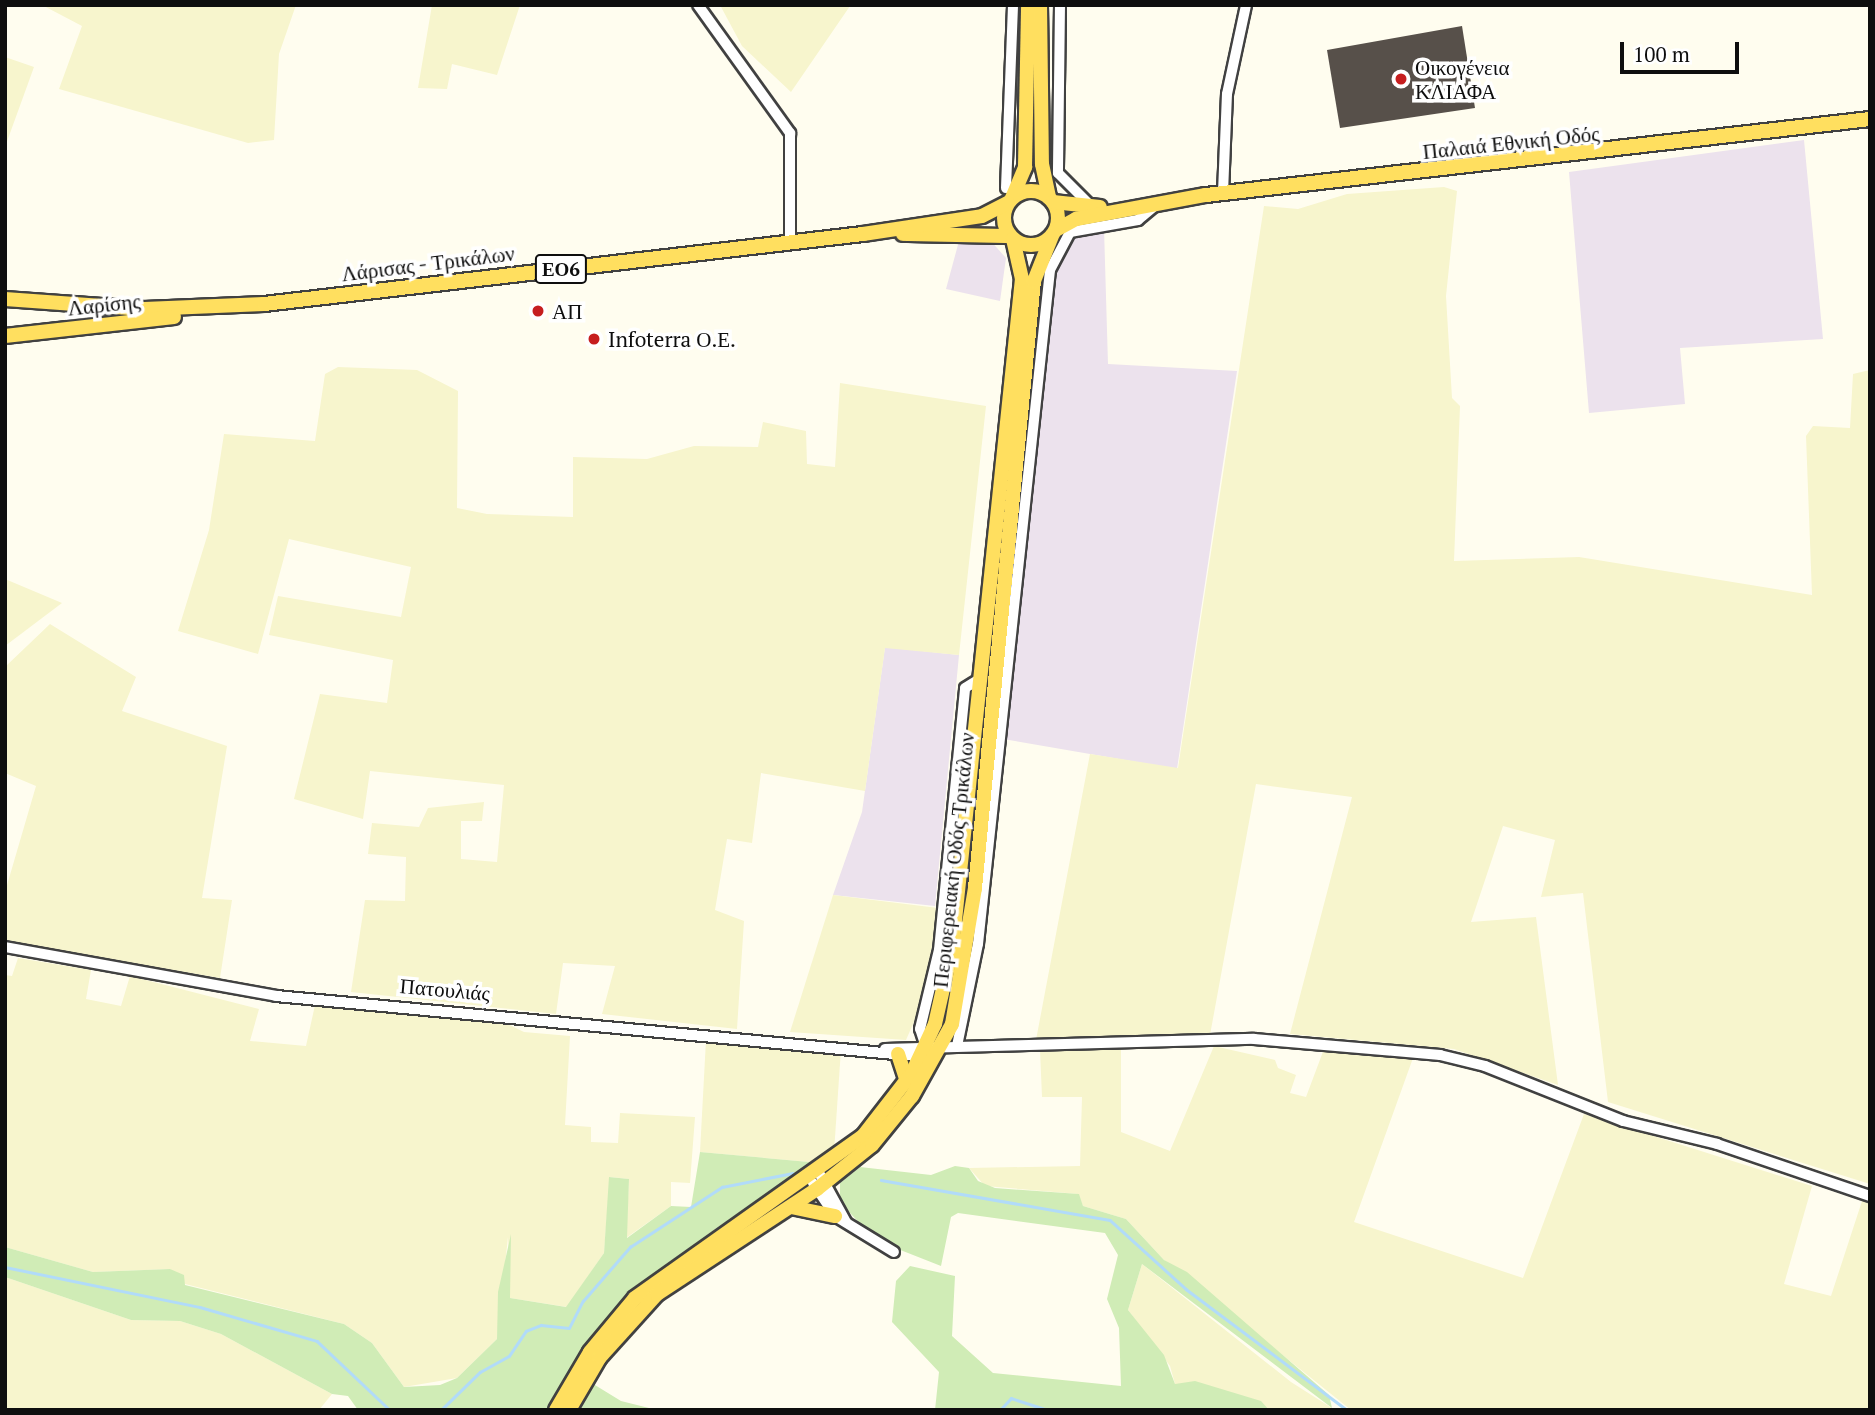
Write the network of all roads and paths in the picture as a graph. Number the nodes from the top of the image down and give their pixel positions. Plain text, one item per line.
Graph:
1 (698, 5) edge
2 (1013, 5) edge
3 (1028, 5) edge
4 (1040, 5) edge
5 (1060, 5) edge
6 (1246, 5) edge
7 (1870, 119) edge
8 (1223, 192) junction
9 (1009, 196) junction
10 (1051, 200) junction
11 (1157, 204) junction
12 (1093, 208) junction
13 (1054, 233) junction
14 (863, 234) junction
15 (1012, 238) junction
16 (790, 243) junction
17 (5, 299) edge
18 (207, 308) junction
19 (5, 336) edge
20 (1026, 425) junction
21 (1001, 652) junction
22 (5, 947) edge
23 (957, 1046) junction
24 (891, 1052) junction
25 (931, 1052) junction
26 (907, 1081) junction
27 (818, 1180) junction
28 (1870, 1196) edge
29 (790, 1207) junction
30 (840, 1219) junction
31 (894, 1252) dead end
32 (556, 1410) edge
33 (569, 1410) edge

1 - 16 street
2 - 9 street
3 - 9 main road
4 - 10 main road
5 - 12 street
6 - 8 street
7 - 8 main road, Παλαιά Εθνική Οδός
8 - 11 main road, Παλαιά Εθνική Οδός
9 - 10 main road, ΕΟ6
9 - 14 main road, Λάρισας - Τρικάλων / ΕΟ6
9 - 15 main road
10 - 12 main road, Παλαιά Εθνική Οδός
10 - 13 main road
11 - 12 main road, Παλαιά Εθνική Οδός
11 - 13 main road, Παλαιά Εθνική Οδός
11 - 20 street
13 - 15 main road, ΕΟ6
13 - 20 main road, Περιφερειακή Οδός Τρικάλων
14 - 15 main road, Λάρισας - Τρικάλων / ΕΟ6
14 - 16 main road, Λάρισας - Τρικάλων / ΕΟ6
15 - 25 main road, Περιφερειακή Οδός Τρικάλων
16 - 18 main road, Λάρισας - Τρικάλων / ΕΟ6
17 - 18 main road, ΕΟ6
18 - 19 main road, Λαρίσης
20 - 21 main road, Περιφερειακή Οδός Τρικάλων
21 - 23 street
21 - 25 main road, Περιφερειακή Οδός Τρικάλων
22 - 24 street, Πατουλιάς
23 - 25 street, Πατουλιάς
23 - 28 street, Πατουλιάς
24 - 25 street, Πατουλιάς
24 - 26 main road
25 - 26 main road, Περιφερειακή Οδός Τρικάλων
25 - 27 main road, Περιφερειακή Οδός Τρικάλων
26 - 27 main road, Περιφερειακή Οδός Τρικάλων
27 - 29 main road, Περιφερειακή Οδός Τρικάλων
27 - 30 street
27 - 32 main road, Περιφερειακή Οδός Τρικάλων
29 - 30 main road
29 - 33 main road, Περιφερειακή Οδός Τρικάλων
30 - 31 street

